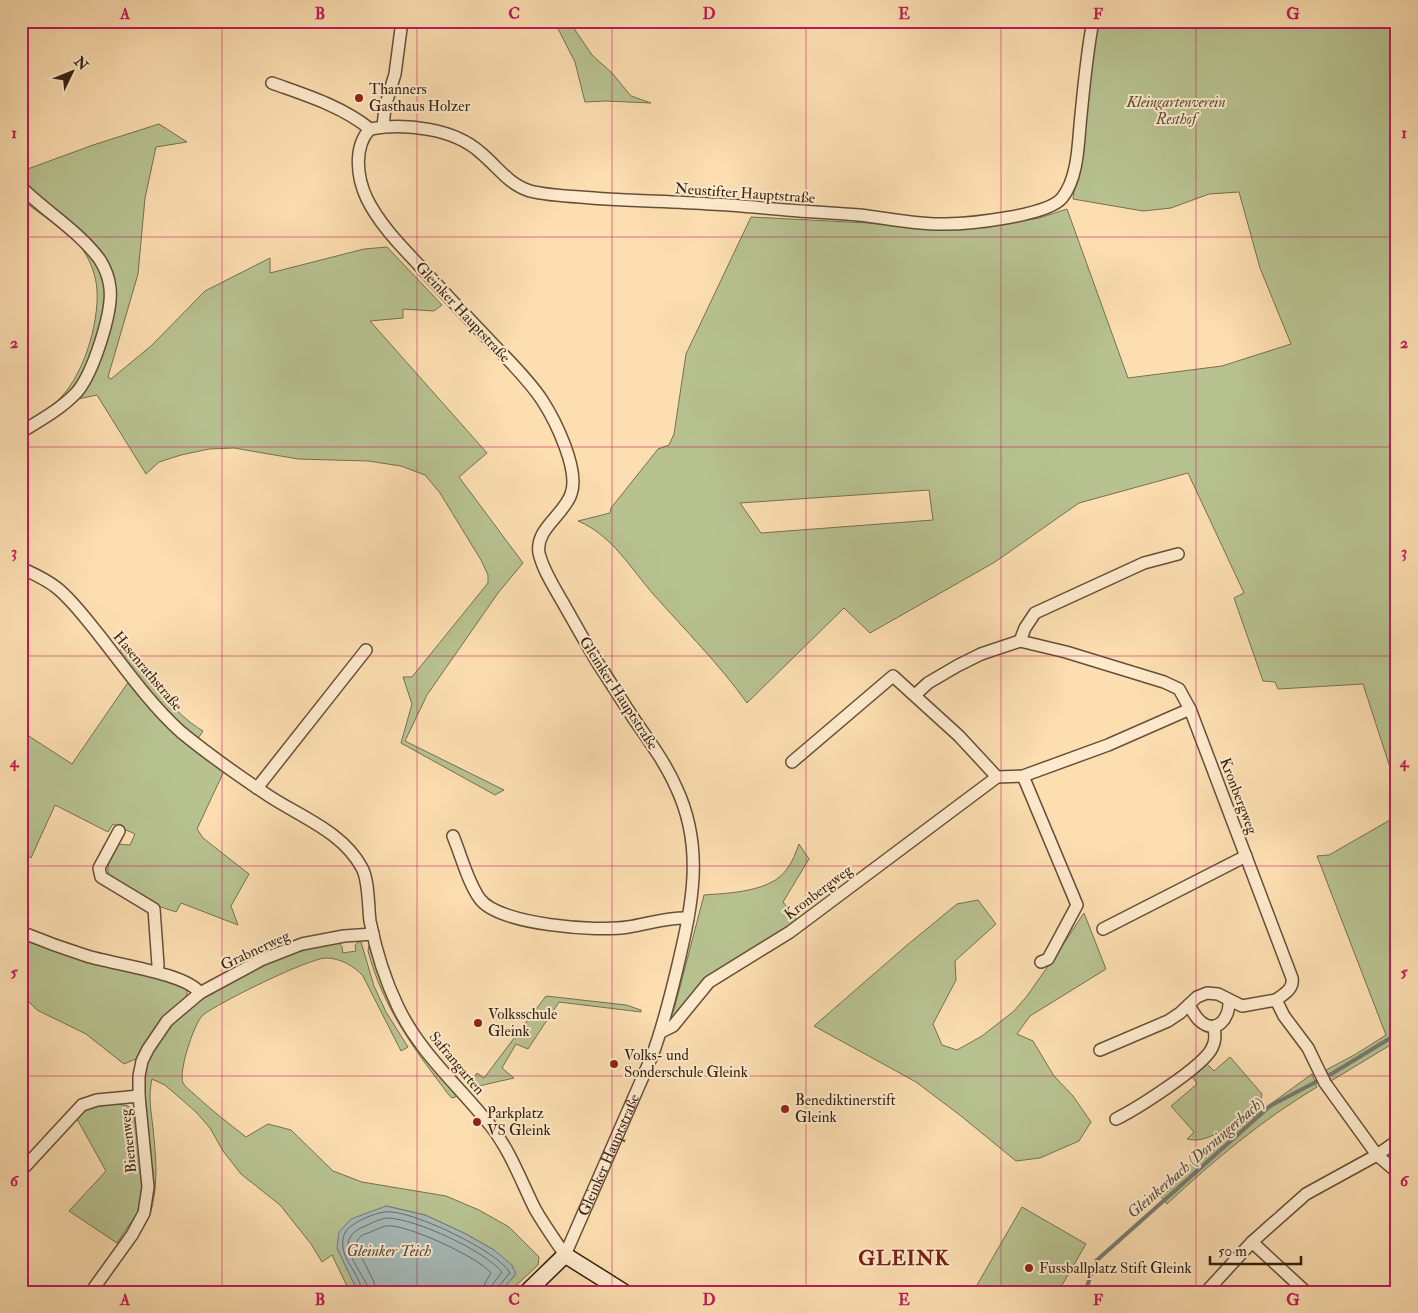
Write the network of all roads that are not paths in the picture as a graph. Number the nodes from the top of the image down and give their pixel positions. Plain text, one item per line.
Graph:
1 (402, 21) edge
2 (1093, 21) edge
3 (272, 83) dead end
4 (383, 127) junction
5 (370, 129) junction
6 (21, 187) edge
7 (21, 432) edge
8 (1178, 554) dead end
9 (21, 568) edge
10 (1020, 640) junction
11 (366, 650) dead end
12 (915, 695) junction
13 (1190, 709) junction
14 (792, 762) dead end
15 (1023, 776) junction
16 (997, 777) junction
17 (258, 788) junction
18 (119, 831) dead end
19 (453, 836) dead end
20 (1246, 856) junction
21 (688, 918) junction
22 (1103, 929) dead end
23 (21, 932) edge
24 (373, 934) junction
25 (1041, 962) dead end
26 (156, 972) junction
27 (200, 993) junction
28 (1276, 1000) junction
29 (1229, 1001) junction
30 (1189, 1005) junction
31 (1214, 1026) junction
32 (661, 1032) junction
33 (1100, 1050) dead end
34 (139, 1096) junction
35 (1116, 1119) dead end
36 (1397, 1141) edge
37 (1377, 1155) junction
38 (21, 1171) edge
39 (1397, 1172) edge
40 (1252, 1242) junction
41 (565, 1255) junction
42 (91, 1292) edge
43 (527, 1292) edge
44 (624, 1292) edge
45 (1206, 1292) edge
46 (1306, 1292) edge

1 - 4 street
2 - 4 street, Neustifter Hauptstraße
3 - 5 street
4 - 5 street, Neustifter Hauptstraße
5 - 21 street, Gleinker Hauptstraße
6 - 7 street
8 - 10 street
9 - 17 street, Hasenrathstraße
10 - 12 street
10 - 13 street, Kronbergweg
11 - 17 street
12 - 14 street
12 - 16 street
13 - 15 street
13 - 20 street, Kronbergweg
15 - 16 street
15 - 25 street
16 - 32 street, Kronbergweg
17 - 24 street, Hasenrathstraße
18 - 26 street
19 - 21 street
20 - 22 street, Kronbergweg
20 - 28 street
21 - 32 street, Gleinker Hauptstraße
23 - 26 street
24 - 27 street, Grabnerweg
24 - 41 street, Safrangarten
26 - 27 street
27 - 34 street, Bienenweg
28 - 29 street
28 - 37 street
29 - 30 street
29 - 31 street
30 - 31 street
30 - 33 street
31 - 35 street
32 - 41 street, Gleinker Hauptstraße
34 - 38 street
34 - 42 street, Bienenweg
36 - 37 street
37 - 39 street
37 - 40 street
40 - 45 street
40 - 46 street
41 - 43 street
41 - 44 street

